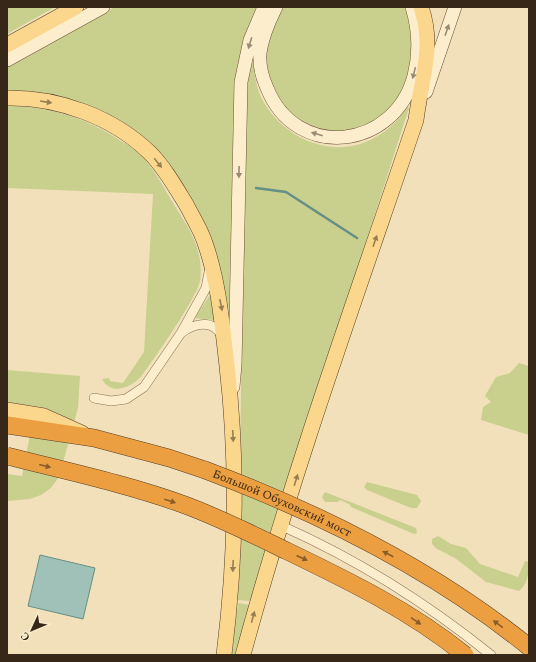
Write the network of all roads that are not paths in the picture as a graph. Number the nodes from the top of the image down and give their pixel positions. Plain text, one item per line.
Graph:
1 (76, 7) edge
2 (103, 7) edge
3 (264, 7) edge
4 (276, 7) edge
5 (412, 7) edge
6 (421, 7) edge
7 (455, 7) edge
8 (7, 45) edge
9 (7, 60) edge
10 (7, 98) edge
11 (416, 120) junction
12 (210, 261) junction
13 (181, 333) junction
14 (226, 342) junction
15 (232, 397) junction
16 (94, 398) dead end
17 (7, 410) edge
18 (7, 425) edge
19 (94, 438) junction
20 (7, 456) edge
21 (282, 526) junction
22 (529, 647) edge
23 (224, 655) edge
24 (243, 655) edge
25 (465, 655) edge
26 (491, 655) edge

1 - 8 main road
2 - 9 main road
3 -> 15 main road
5 -> 4 main road
6 - 11 main road
11 -> 7 main road
10 -> 12 main road
21 -> 11 main road
12 - 13 street
12 -> 14 main road
13 - 14 street
13 - 16 street
14 - 15 main road
15 -> 23 main road
17 - 19 main road
18 - 19 highway, Большой Обуховский мост
22 -> 19 highway, Большой Обуховский мост, bridge
20 -> 25 highway, bridge
24 -> 21 main road
21 - 26 street

